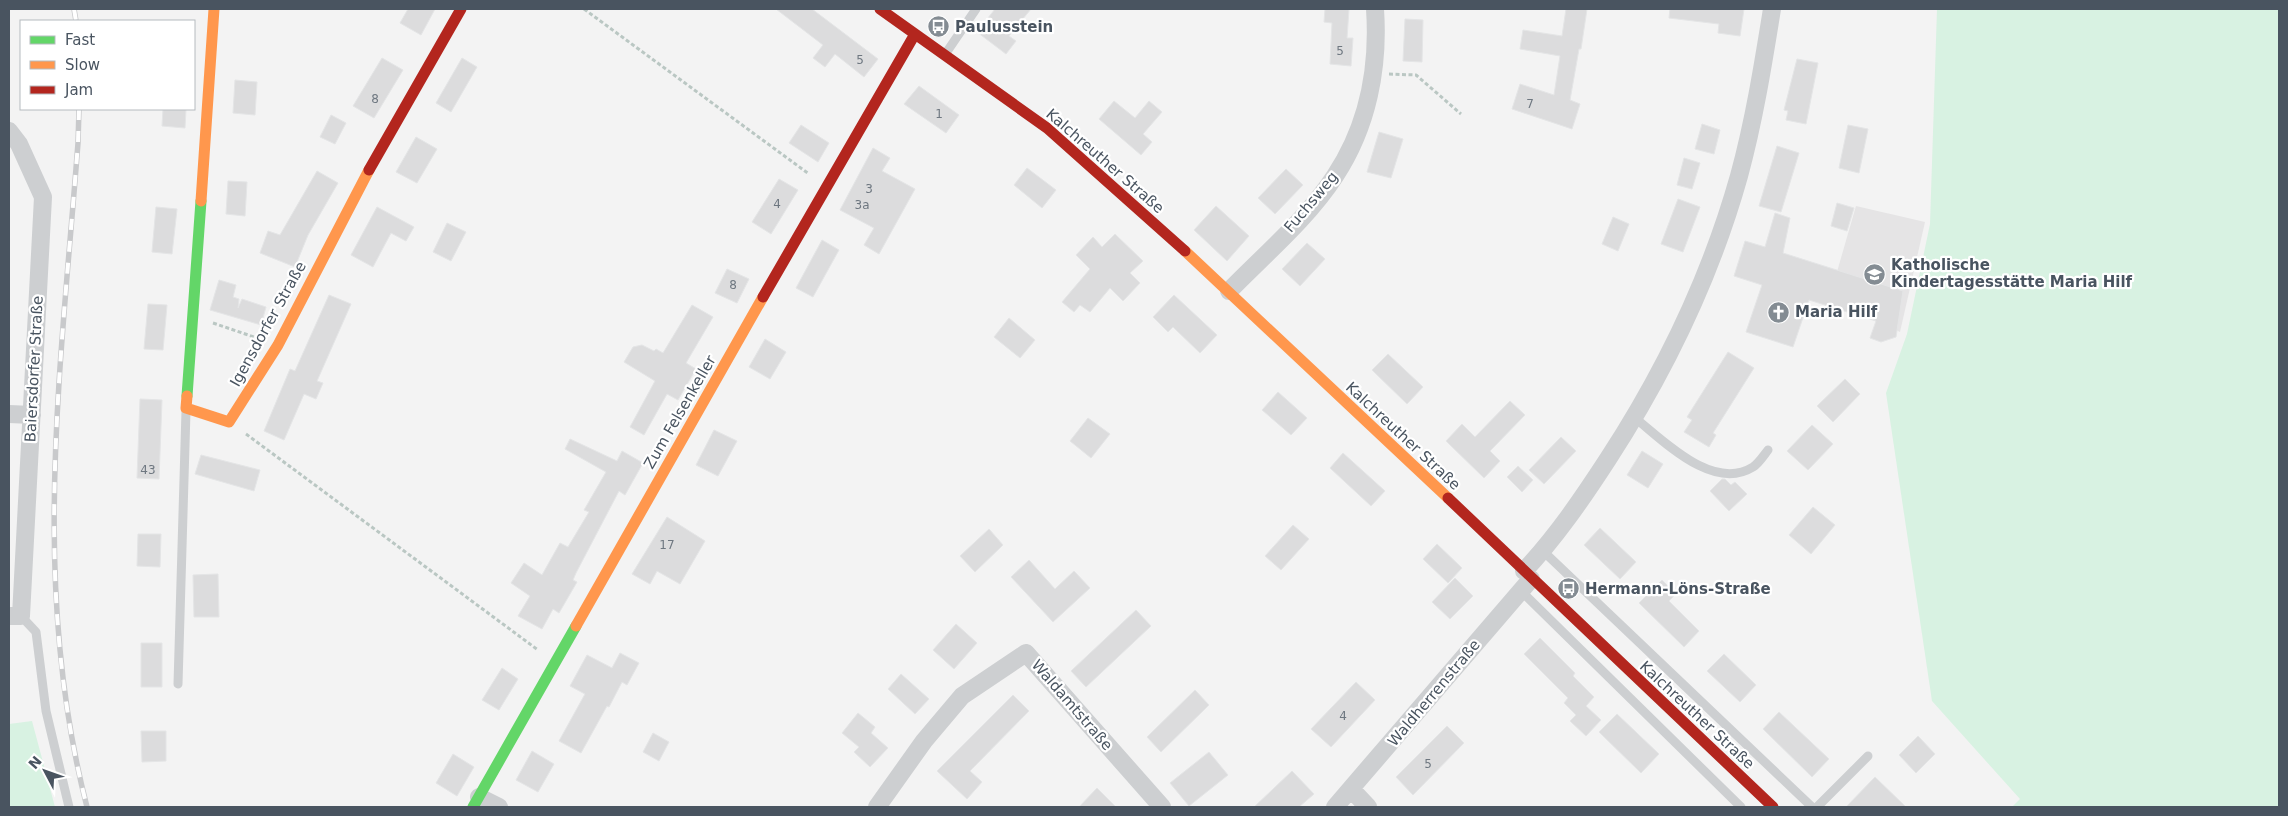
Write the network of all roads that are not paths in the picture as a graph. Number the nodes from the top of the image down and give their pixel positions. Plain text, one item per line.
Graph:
1 (214, 9) edge
2 (461, 9) edge
3 (880, 9) edge
4 (976, 9) edge
5 (1376, 9) edge
6 (1772, 9) edge
7 (915, 34) junction
8 (945, 55) junction
9 (9, 131) edge
10 (1230, 291) junction
11 (186, 408) junction
12 (9, 414) edge
13 (32, 416) junction
14 (1635, 418) junction
15 (1768, 450) dead end
16 (1543, 551) junction
17 (1525, 580) junction
18 (15, 616) edge
19 (178, 684) dead end
20 (1868, 756) dead end
21 (1352, 790) junction
22 (476, 802) edge
23 (69, 807) edge
24 (499, 807) edge
25 (877, 807) edge
26 (1162, 807) edge
27 (1335, 807) edge
28 (1368, 807) edge
29 (1741, 807) edge
30 (1773, 807) edge
31 (1812, 807) edge
32 (1817, 807) edge

1 - 11 street
2 - 11 street, Igensdorfer Straße
3 - 7 street, Kalchreuther Straße
4 - 8 lane
5 - 10 street, Fuchsweg
6 - 14 street
7 - 8 street, Kalchreuther Straße
7 - 22 street, Zum Felsenkeller
8 - 10 street, Kalchreuther Straße
9 - 13 street, Baiersdorfer Straße
10 - 17 street, Kalchreuther Straße
11 - 19 lane
12 - 13 street
13 - 18 street, Baiersdorfer Straße
14 - 15 lane
14 - 16 street
16 - 17 street
16 - 31 lane
17 - 21 street, Waldherrenstraße
17 - 29 lane
17 - 30 street, Kalchreuther Straße
18 - 23 lane
20 - 32 lane
21 - 27 street, Waldherrenstraße
21 - 28 street
22 - 24 street
25 - 26 street, Waldamtstraße

